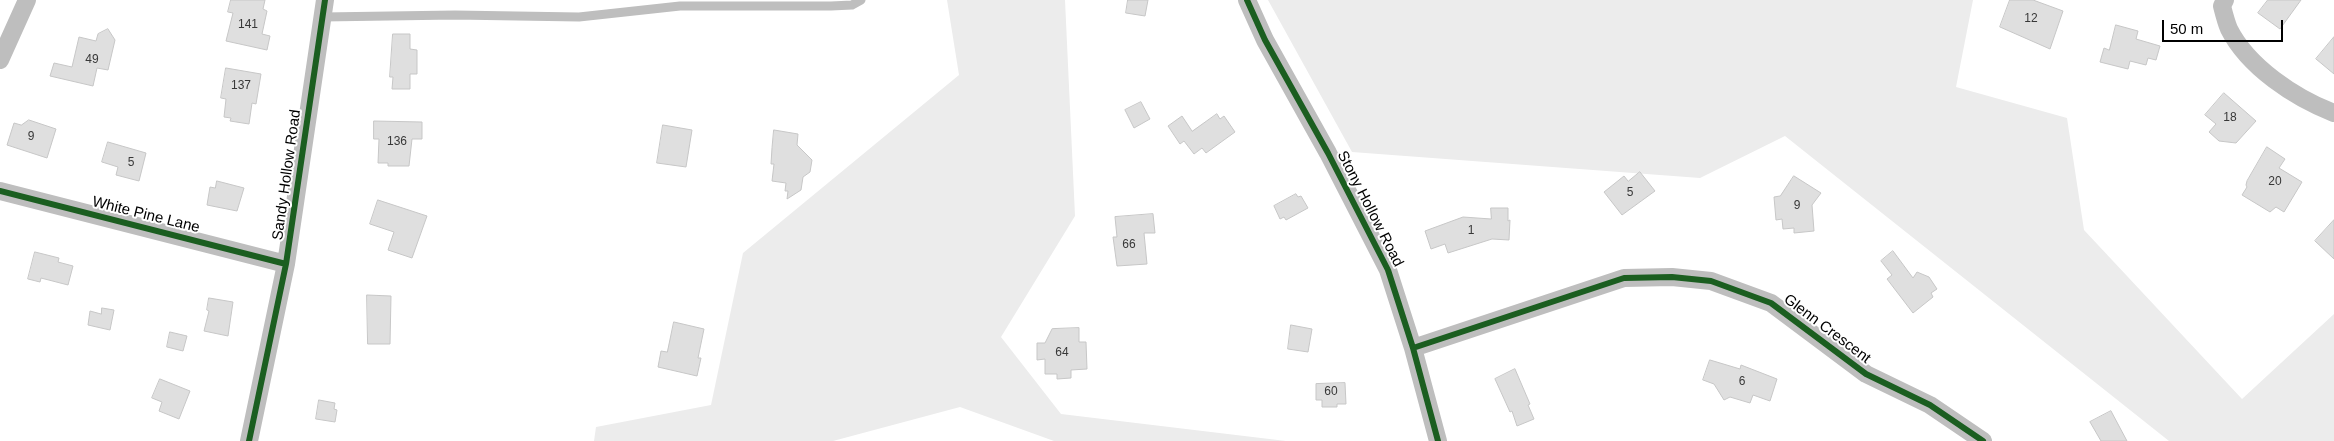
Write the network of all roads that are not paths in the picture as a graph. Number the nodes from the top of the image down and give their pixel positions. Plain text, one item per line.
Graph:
1 (27, 0) edge
2 (861, 0) edge
3 (1247, 0) edge
4 (2225, 0) edge
5 (324, 8) edge
6 (0, 60) edge
7 (2334, 112) edge
8 (0, 191) edge
9 (286, 264) junction
10 (1413, 348) junction
11 (249, 441) edge
12 (1438, 441) edge
13 (1983, 441) edge

1 - 6 street
2 - 5 lane
3 - 10 street, Stony Hollow Road
4 - 7 street
5 - 9 street, Sandy Hollow Road
8 - 9 street, White Pine Lane
9 - 11 street, Sandy Hollow Road
10 - 12 street, Stony Hollow Road
10 - 13 street, Glenn Crescent

